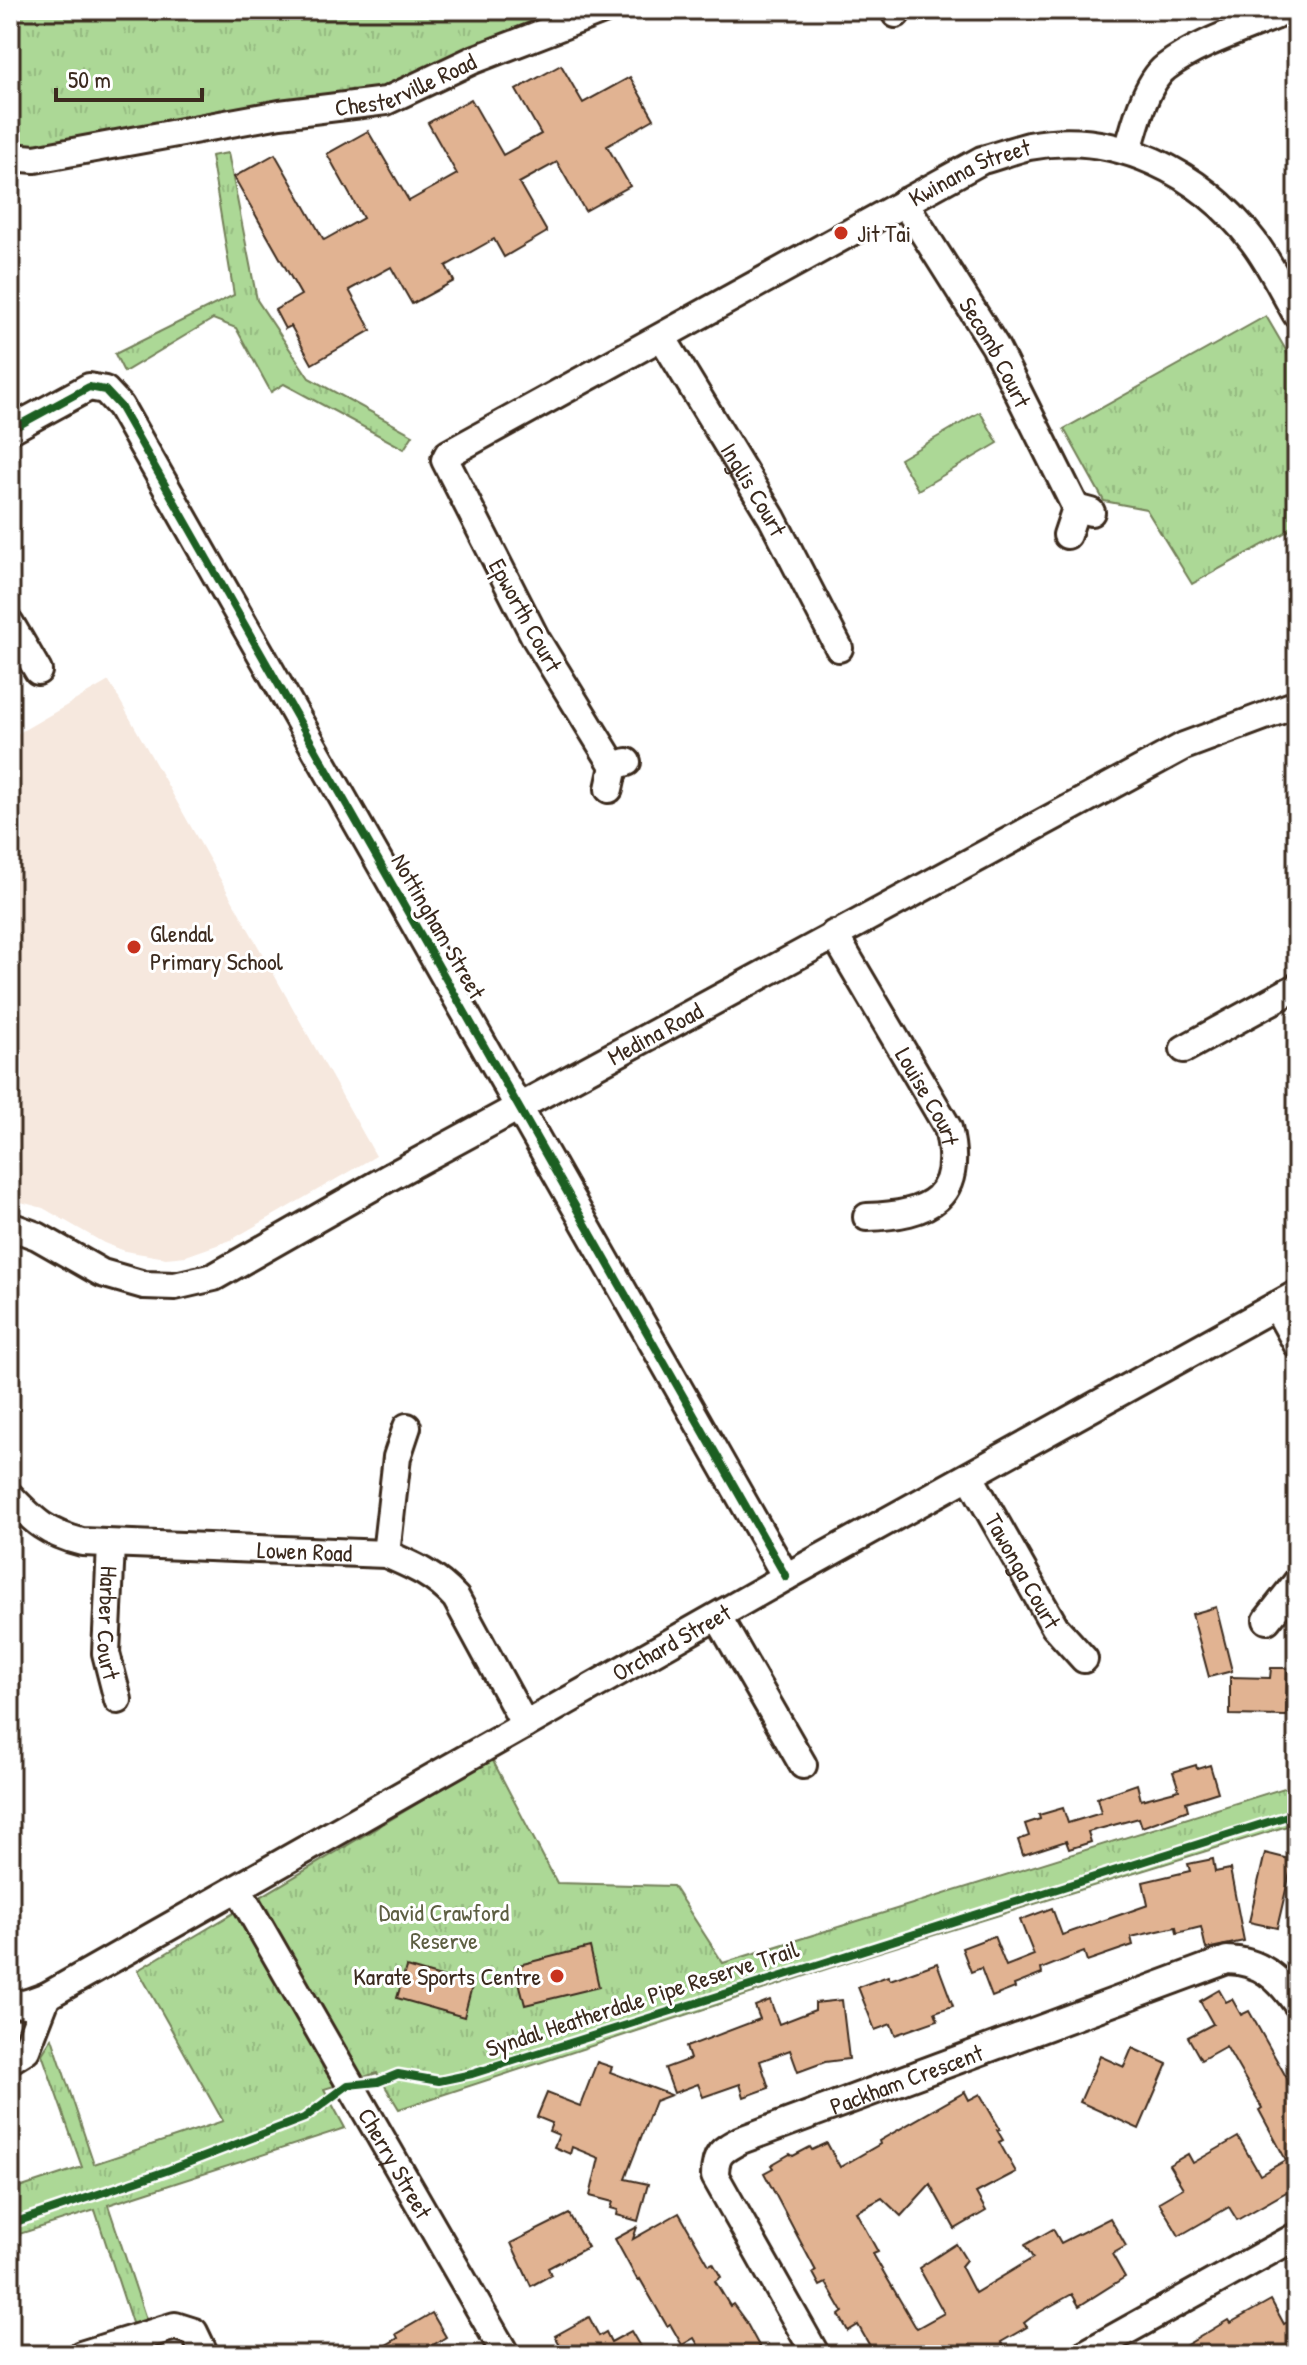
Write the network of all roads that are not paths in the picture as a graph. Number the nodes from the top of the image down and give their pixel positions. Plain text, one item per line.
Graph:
1 (603, 10) edge
2 (1289, 10) edge
3 (1128, 151) junction
4 (10, 157) edge
5 (904, 202) junction
6 (1297, 315) edge
7 (662, 337) junction
8 (10, 430) edge
9 (445, 460) joint
10 (1067, 535) dead end
11 (10, 623) edge
12 (843, 651) dead end
13 (38, 671) dead end
14 (1297, 704) edge
15 (617, 773) dead end
16 (834, 934) junction
17 (1297, 987) edge
18 (1184, 1049) dead end
19 (519, 1108) junction
20 (867, 1217) dead end
21 (10, 1226) edge
22 (1286, 1300) edge
23 (1297, 1344) edge
24 (407, 1427) dead end
25 (970, 1477) junction
26 (10, 1496) edge
27 (111, 1545) junction
28 (386, 1554) junction
29 (786, 1577) junction
30 (1297, 1582) edge
31 (718, 1617) junction
32 (1267, 1620) dead end
33 (1084, 1659) dead end
34 (118, 1700) dead end
35 (525, 1725) junction
36 (803, 1765) dead end
37 (238, 1889) junction
38 (47, 1996) junction
39 (10, 2003) edge
40 (1297, 2004) edge
41 (10, 2060) edge
42 (1297, 2236) edge
43 (81, 2355) edge
44 (205, 2355) edge
45 (506, 2355) edge
46 (816, 2355) edge
47 (1083, 2355) edge

1 - 4 street, Chesterville Road
2 - 3 street
3 - 5 street, Kwinana Street
3 - 6 street, Kwinana Street
5 - 7 street, Kwinana Street
5 - 10 street, Secomb Court
7 - 9 street, Kwinana Street
7 - 12 street, Inglis Court
8 - 19 street, Nottingham Street
9 - 15 street, Epworth Court
11 - 13 street
14 - 16 street, Medina Road
16 - 19 street, Medina Road
16 - 20 street, Louise Court
17 - 18 street
19 - 21 street, Medina Road
19 - 29 street, Nottingham Street
22 - 23 street
22 - 25 street, Orchard Street
24 - 28 street
25 - 29 street, Orchard Street
25 - 33 street, Tawonga Court
26 - 27 street, Lowen Road
27 - 28 street, Lowen Road
27 - 34 street, Harber Court
28 - 35 street, Lowen Road
29 - 31 street, Orchard Street
30 - 32 street
31 - 35 street, Orchard Street
31 - 36 street
35 - 37 street, Orchard Street
37 - 38 street, Orchard Street
37 - 45 street, Cherry Street
38 - 39 street, Orchard Street
38 - 41 street
40 - 46 street, Packham Crescent
42 - 47 street
43 - 44 street

